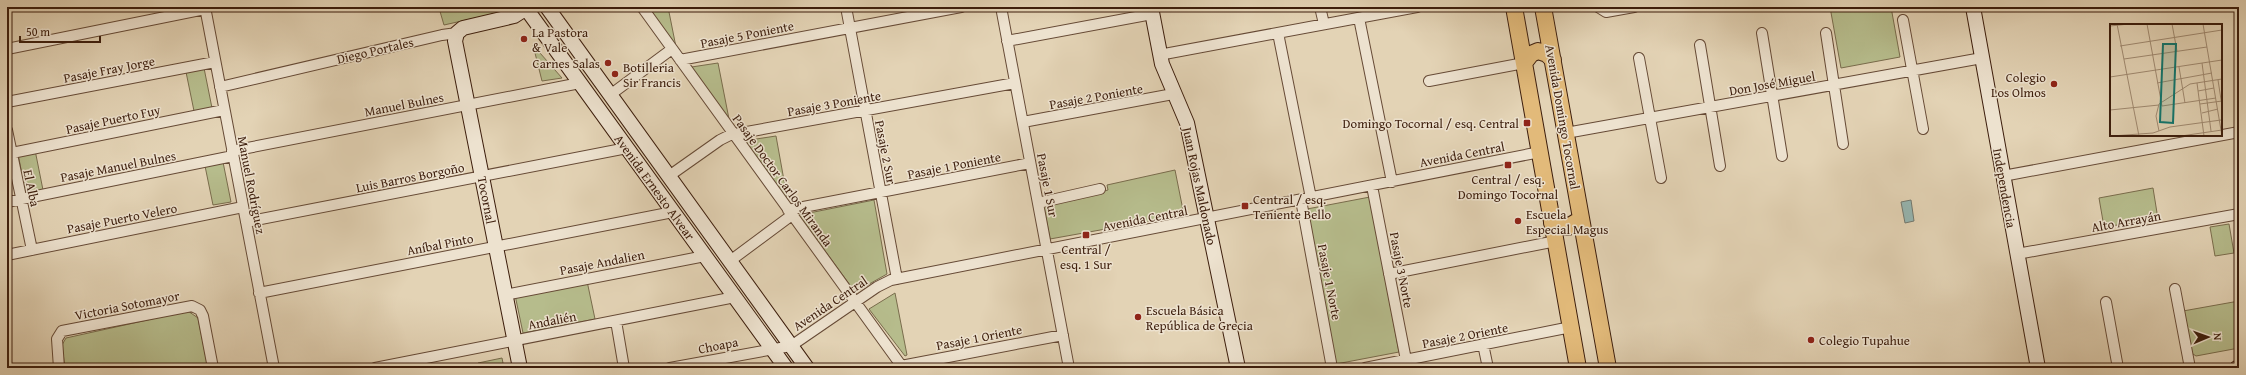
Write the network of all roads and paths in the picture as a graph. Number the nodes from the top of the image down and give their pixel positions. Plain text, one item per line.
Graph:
1 (547, 7) edge
2 (642, 7) edge
3 (846, 7) edge
4 (961, 7) edge
5 (1001, 7) edge
6 (1320, 7) edge
7 (1417, 7) edge
8 (1514, 7) edge
9 (1544, 7) edge
10 (1598, 7) edge
11 (1634, 7) edge
12 (1973, 7) edge
13 (205, 8) edge
14 (527, 8) edge
15 (1151, 11) edge
16 (1359, 18) junction
17 (1902, 20) dead end
18 (1324, 24) junction
19 (850, 28) junction
20 (458, 33) junction
21 (1278, 33) junction
22 (1826, 33) dead end
23 (1762, 34) dead end
24 (1007, 40) junction
25 (1700, 45) dead end
26 (7, 49) edge
27 (672, 49) junction
28 (1159, 55) junction
29 (1639, 58) dead end
30 (1982, 58) junction
31 (680, 60) junction
32 (1553, 60) junction
33 (215, 62) junction
34 (1524, 63) junction
35 (1912, 70) junction
36 (1430, 81) dead end
37 (580, 82) junction
38 (1015, 83) junction
39 (1833, 85) junction
40 (220, 87) junction
41 (610, 94) junction
42 (1173, 94) junction
43 (1772, 96) junction
44 (7, 102) edge
45 (468, 105) junction
46 (1711, 107) junction
47 (224, 110) junction
48 (865, 110) junction
49 (1650, 118) junction
50 (1023, 122) junction
51 (1923, 129) dead end
52 (7, 130) edge
53 (2239, 132) edge
54 (1566, 133) junction
55 (734, 134) junction
56 (2222, 135) edge
57 (2218, 136) edge
58 (1843, 144) dead end
59 (627, 148) junction
60 (1540, 152) junction
61 (233, 153) junction
62 (9, 154) edge
63 (1782, 156) dead end
64 (1030, 163) junction
65 (1720, 166) dead end
66 (482, 176) junction
67 (669, 176) junction
68 (2003, 176) junction
69 (1660, 178) dead end
70 (1392, 182) junction
71 (1372, 186) junction
72 (1100, 189) dead end
73 (880, 193) junction
74 (21, 199) junction
75 (1306, 199) junction
76 (7, 202) edge
77 (1038, 203) junction
78 (243, 207) junction
79 (673, 212) junction
80 (790, 212) junction
81 (2239, 214) edge
82 (1207, 219) junction
83 (1581, 219) junction
84 (246, 222) junction
85 (1552, 223) junction
86 (1556, 241) junction
87 (496, 246) junction
88 (32, 250) junction
89 (1047, 250) junction
90 (2017, 254) junction
91 (7, 255) edge
92 (705, 256) junction
93 (730, 261) junction
94 (1389, 274) junction
95 (896, 279) junction
96 (2176, 289) dead end
97 (259, 292) junction
98 (505, 295) junction
99 (735, 297) junction
100 (855, 302) junction
101 (2106, 302) dead end
102 (616, 321) junction
103 (1571, 326) junction
104 (1063, 335) junction
105 (514, 341) junction
106 (1483, 344) junction
107 (791, 346) junction
108 (771, 348) junction
109 (1406, 360) junction
110 (693, 366) edge
111 (902, 367) edge
112 (59, 368) edge
113 (212, 368) edge
114 (274, 368) edge
115 (375, 368) edge
116 (520, 368) edge
117 (624, 368) edge
118 (670, 368) edge
119 (786, 368) edge
120 (808, 368) edge
121 (1069, 368) edge
122 (1238, 368) edge
123 (1332, 368) edge
124 (1365, 368) edge
125 (1488, 368) edge
126 (1578, 368) edge
127 (1608, 368) edge
128 (2038, 368) edge
129 (2118, 368) edge
130 (2190, 368) edge

1 - 41 street, Avenida Ernesto Alvear
2 - 27 street, Pasaje Doctor Carlos Miranda
3 - 19 street, Pasaje 2 Sur
4 - 19 street, Pasaje 5 Poniente
5 - 24 street, Pasaje 1 Sur
6 - 18 street
7 - 16 street
8 - 34 main road
9 - 32 main road, Avenida Domingo Tocornal
10 - 11 street
12 - 30 street, Independencia
13 - 26 street
13 - 33 street, Manuel Rodríguez
14 - 20 street, Diego Portales
14 - 37 street, Avenida Ernesto Alvear
15 - 24 street
15 - 28 street, Juan Rojas Maldonado
16 - 18 street
16 - 70 street
17 - 35 street
18 - 21 street
19 - 31 street, Pasaje 5 Poniente
19 - 48 street, Pasaje 2 Sur
20 - 40 street, Diego Portales
20 - 45 street, Tocornal
21 - 28 street
21 - 75 street, Pasaje 1 Norte
22 - 39 street
23 - 43 street
24 - 38 street, Pasaje 1 Sur
25 - 46 street
27 - 31 street, Pasaje Doctor Carlos Miranda
27 - 41 street
28 - 42 street, Juan Rojas Maldonado
29 - 49 street
30 - 35 street, Don José Miguel
30 - 68 street, Independencia
31 - 55 street, Pasaje Doctor Carlos Miranda
32 - 34 main road
32 - 54 main road, Avenida Domingo Tocornal
33 - 40 street, Manuel Rodríguez
33 - 44 street, Pasaje Fray Jorge
34 - 36 street
34 - 60 main road
35 - 39 street, Don José Miguel
35 - 51 street
37 - 45 street, Manuel Bulnes
37 - 59 street, Avenida Ernesto Alvear
38 - 48 street, Pasaje 3 Poniente
38 - 50 street, Pasaje 1 Sur
39 - 43 street, Don José Miguel
39 - 58 street
40 - 47 street, Manuel Rodríguez
41 - 67 street, Avenida Ernesto Alvear
42 - 50 street, Pasaje 2 Poniente
42 - 82 street, Juan Rojas Maldonado
43 - 46 street, Don José Miguel
43 - 63 street
45 - 61 street, Manuel Bulnes
45 - 66 street, Tocornal
46 - 49 street, Don José Miguel
46 - 65 street
47 - 61 street, Manuel Rodríguez
47 - 62 street, Pasaje Puerto Fuy
48 - 55 street, Pasaje 3 Poniente
48 - 73 street, Pasaje 2 Sur
49 - 54 street, Don José Miguel
49 - 69 street
50 - 64 street, Pasaje 1 Sur
52 - 62 street, El Alba
53 - 56 street
54 - 83 main road, Avenida Domingo Tocornal
55 - 67 street, Pasaje 3 Poniente
55 - 80 street, Pasaje Doctor Carlos Miranda
57 - 68 street
59 - 66 street, Luis Barros Borgoño
59 - 79 street, Avenida Ernesto Alvear
60 - 70 street, Avenida Central
60 - 85 main road
61 - 74 street, Pasaje Manuel Bulnes
61 - 78 street, Manuel Rodríguez
62 - 74 street, El Alba
64 - 73 street, Pasaje 1 Poniente
64 - 77 street, Pasaje 1 Sur
66 - 84 street, Luis Barros Borgoño
66 - 87 street, Tocornal
67 - 93 street, Avenida Ernesto Alvear
68 - 90 street, Independencia
70 - 71 street, Avenida Central
71 - 75 street, Avenida Central
71 - 94 street, Pasaje 3 Norte
72 - 77 street
73 - 80 street, Pasaje 1 Poniente
73 - 95 street, Pasaje 2 Sur
74 - 76 street, Pasaje Manuel Bulnes
74 - 88 street, El Alba
75 - 82 street, Avenida Central
75 - 123 street, Pasaje 1 Norte
77 - 89 street, Pasaje 1 Sur
78 - 84 street, Manuel Rodríguez
78 - 88 street, Pasaje Puerto Velero
79 - 87 street, Aníbal Pinto
79 - 92 street, Avenida Ernesto Alvear
80 - 93 street, Pasaje 1 Poniente
80 - 100 street, Pasaje Doctor Carlos Miranda
81 - 90 street, Alto Arrayán
82 - 89 street, Avenida Central
82 - 122 street, Juan Rojas Maldonado
83 - 85 main road
83 - 127 main road, Avenida Domingo Tocornal
84 - 97 street, Manuel Rodríguez
85 - 86 main road
86 - 94 street
86 - 103 main road
87 - 97 street, Aníbal Pinto
87 - 98 street, Tocornal
88 - 91 street, Pasaje Puerto Velero
89 - 95 street, Avenida Central
89 - 104 street, Pasaje 1 Sur
90 - 128 street, Independencia
92 - 98 street, Pasaje Andalien
92 - 99 street, Avenida Ernesto Alvear
93 - 107 street, Avenida Ernesto Alvear
94 - 109 street, Pasaje 3 Norte
95 - 100 street, Avenida Central
96 - 130 street
97 - 114 street, Manuel Rodríguez
98 - 105 street, Tocornal
99 - 102 street, Andalién
99 - 108 street, Avenida Ernesto Alvear
100 - 107 street, Avenida Central
100 - 111 street, Pasaje Doctor Carlos Miranda
101 - 129 street
102 - 105 street, Andalién
102 - 117 street
103 - 106 street, Pasaje 2 Oriente
103 - 126 main road
104 - 111 street, Pasaje 1 Oriente
104 - 121 street, Pasaje 1 Sur
105 - 115 street, Andalién
105 - 116 street, Tocornal
106 - 109 street, Pasaje 2 Oriente
106 - 125 street
107 - 108 street, Avenida Central
107 - 120 street, Avenida Ernesto Alvear
108 - 110 street, Choapa
108 - 119 street, Avenida Ernesto Alvear
109 - 124 street, Pasaje 2 Oriente
110 - 118 street, Choapa
112 - 113 street, Victoria Sotomayor

